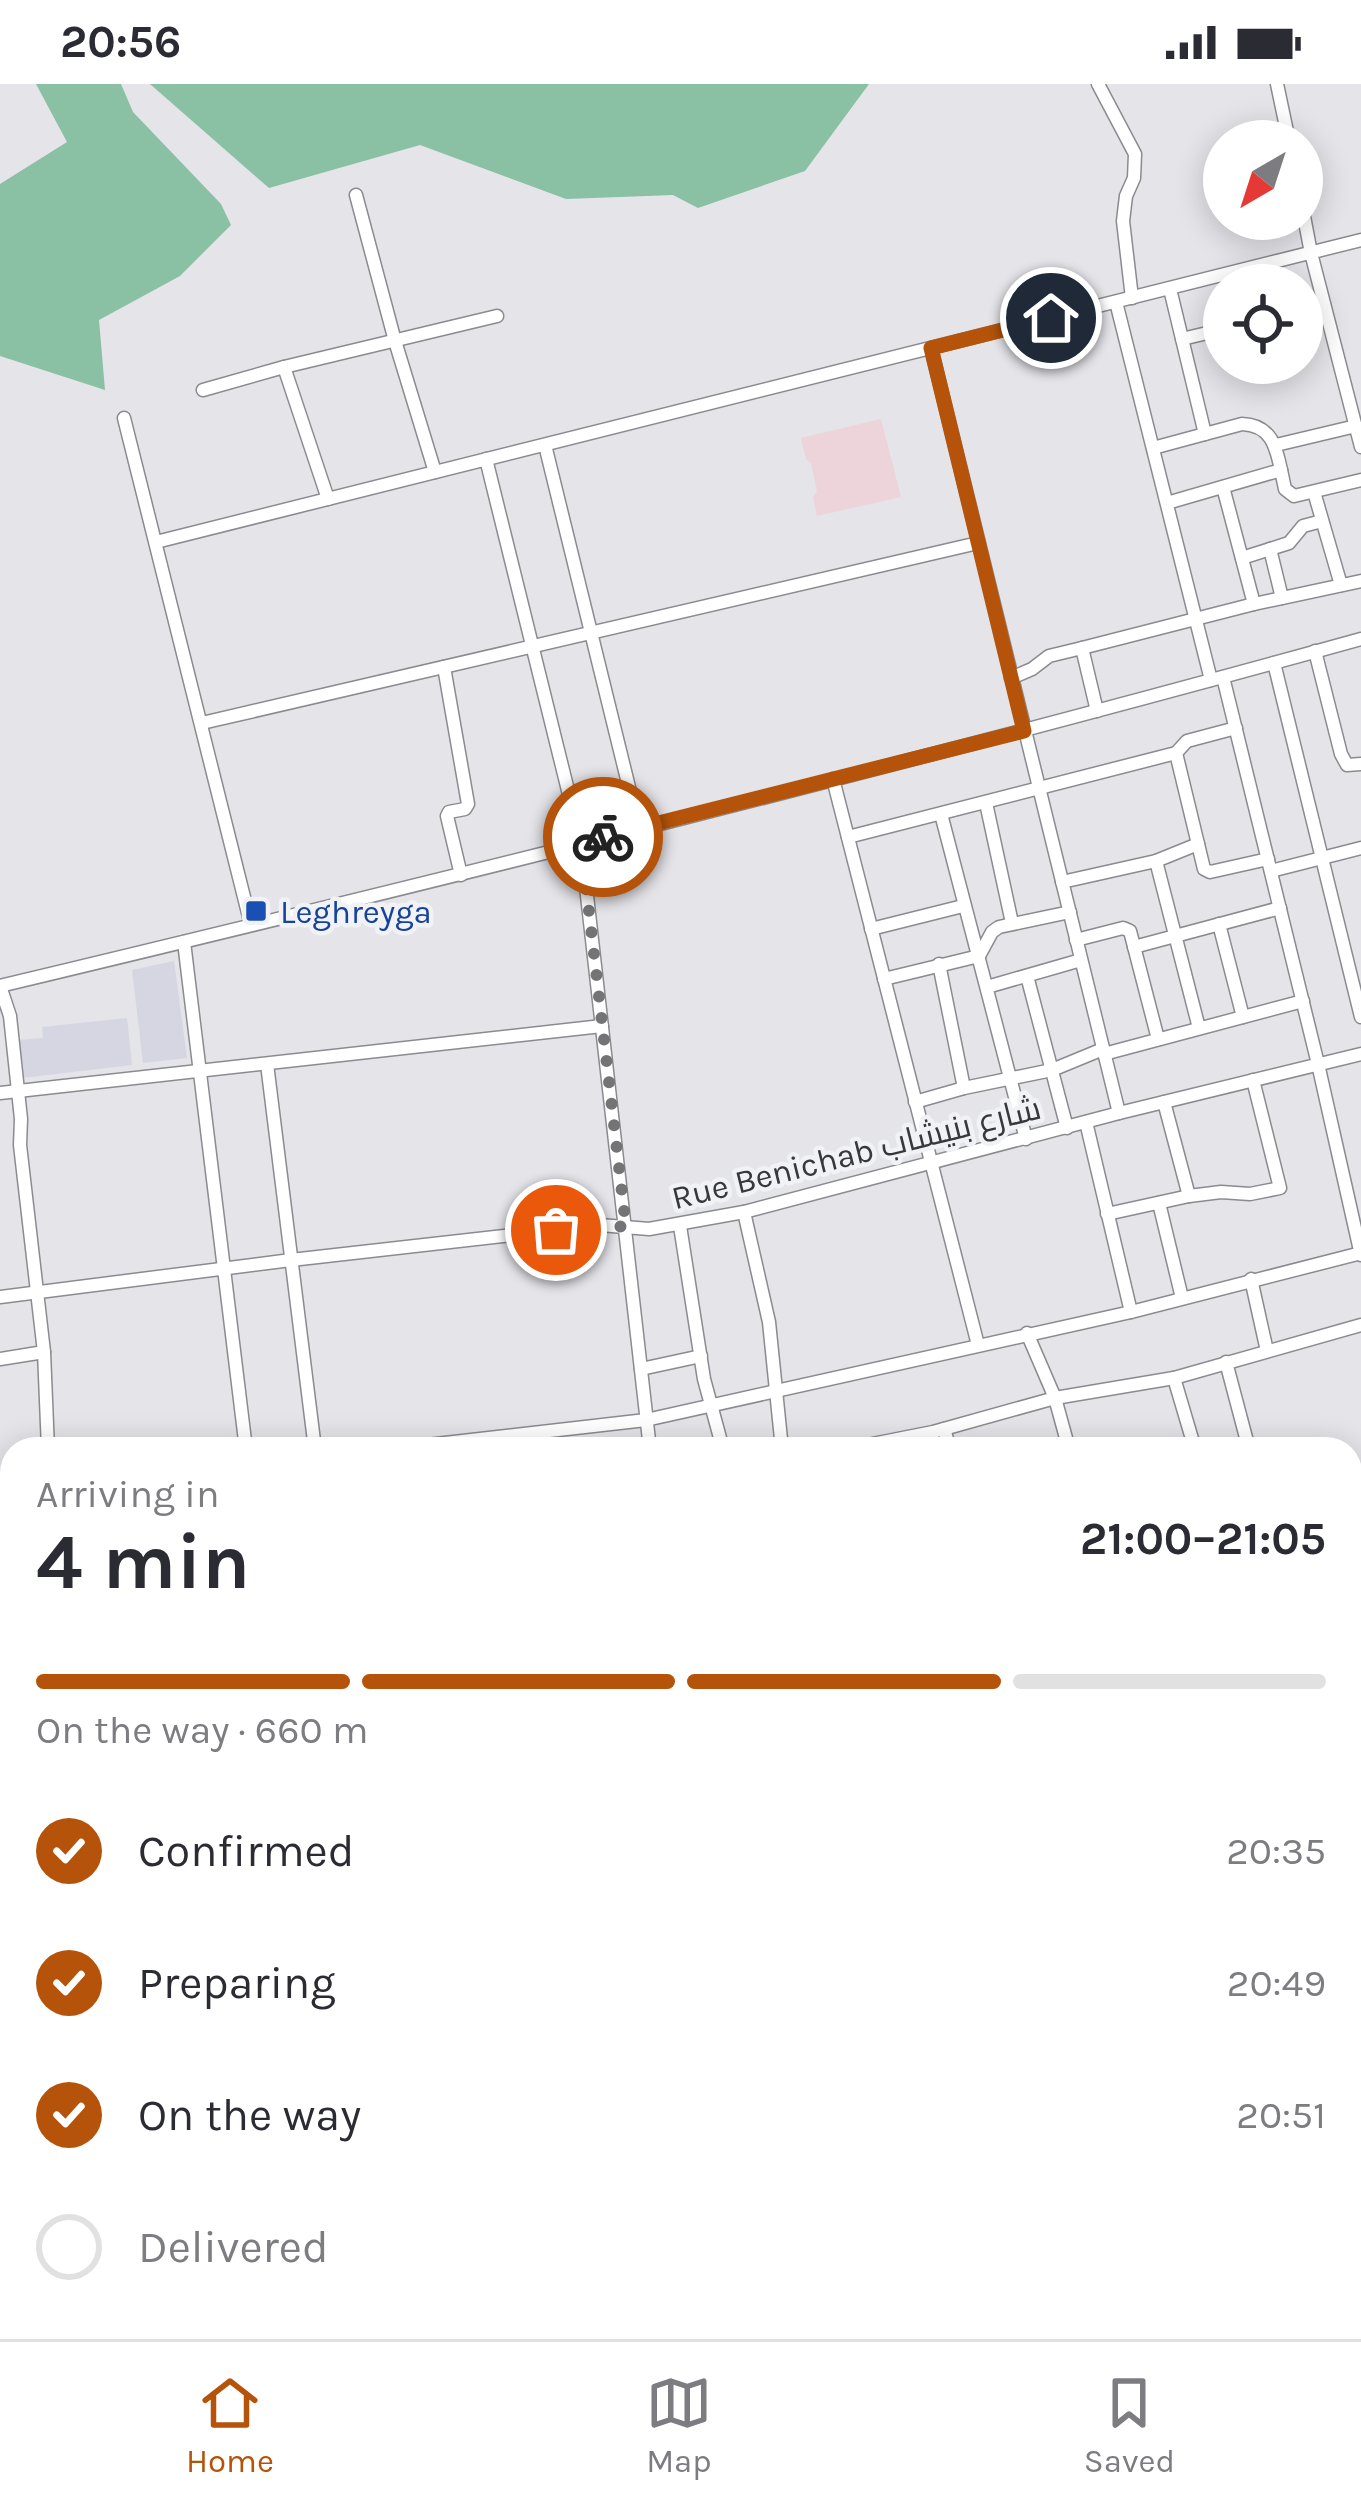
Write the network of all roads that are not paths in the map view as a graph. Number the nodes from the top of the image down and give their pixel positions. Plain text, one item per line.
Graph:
1 (1098, 84) edge
2 (1277, 84) edge
3 (1285, 120) edge
4 (356, 195) dead end
5 (1309, 240) edge
6 (1361, 240) edge
7 (1311, 253) junction
8 (1170, 290) junction
9 (1132, 298) junction
10 (1116, 302) junction
11 (1324, 304) joint
12 (497, 316) dead end
13 (1203, 334) edge
14 (1182, 339) junction
15 (395, 340) junction
16 (931, 348) junction
17 (284, 367) junction
18 (202, 390) dead end
19 (1354, 392) edge
20 (124, 418) dead end
21 (1356, 427) junction
22 (1205, 434) junction
23 (545, 445) junction
24 (1276, 446) junction
25 (1361, 446) edge
26 (1153, 448) junction
27 (486, 459) junction
28 (1281, 470) junction
29 (435, 472) junction
30 (1361, 480) edge
31 (1223, 487) junction
32 (1314, 492) junction
33 (328, 499) junction
34 (1167, 503) junction
35 (1322, 521) junction
36 (156, 542) junction
37 (978, 543) junction
38 (1270, 549) junction
39 (1242, 558) junction
40 (1361, 581) edge
41 (1341, 586) junction
42 (1282, 598) junction
43 (1254, 604) junction
44 (1196, 619) junction
45 (592, 632) junction
46 (1361, 639) edge
47 (532, 646) junction
48 (1082, 648) junction
49 (1315, 651) junction
50 (1274, 663) junction
51 (444, 667) junction
52 (1011, 678) junction
53 (1217, 678) junction
54 (1097, 711) junction
55 (202, 723) junction
56 (1236, 728) junction
57 (1024, 731) junction
58 (1177, 753) junction
59 (1361, 764) edge
60 (833, 779) junction
61 (1038, 789) junction
62 (986, 803) junction
63 (940, 814) junction
64 (639, 828) junction
65 (848, 837) junction
66 (581, 843) junction
67 (1198, 844) junction
68 (1361, 848) edge
69 (1322, 858) junction
70 (1156, 862) junction
71 (1270, 865) junction
72 (461, 875) junction
73 (1062, 882) junction
74 (963, 906) junction
75 (1280, 908) junction
76 (1070, 912) junction
77 (1012, 923) junction
78 (1219, 924) junction
79 (251, 925) junction
80 (871, 929) junction
81 (1176, 936) junction
82 (1076, 940) junction
83 (184, 942) junction
84 (1134, 947) junction
85 (979, 956) junction
86 (1081, 960) junction
87 (939, 964) junction
88 (1355, 972) edge
89 (1027, 976) junction
90 (884, 979) junction
91 (0, 986) edge
92 (987, 987) junction
93 (1303, 1000) junction
94 (1243, 1017) junction
95 (1361, 1017) edge
96 (602, 1026) junction
97 (1199, 1028) junction
98 (1158, 1040) junction
99 (1104, 1052) junction
100 (1361, 1054) edge
101 (267, 1064) junction
102 (1318, 1064) junction
103 (1052, 1070) junction
104 (200, 1072) junction
105 (1010, 1079) junction
106 (1253, 1080) junction
107 (964, 1088) junction
108 (17, 1091) junction
109 (0, 1093) edge
110 (915, 1102) junction
111 (1165, 1102) junction
112 (1119, 1113) junction
113 (1086, 1122) junction
114 (1067, 1127) junction
115 (1026, 1139) junction
116 (931, 1165) junction
117 (1189, 1196) junction
118 (1159, 1203) junction
119 (744, 1212) junction
120 (1107, 1214) junction
121 (680, 1226) junction
122 (626, 1227) junction
123 (1361, 1254) edge
124 (291, 1260) junction
125 (224, 1268) junction
126 (1251, 1279) junction
127 (37, 1292) junction
128 (0, 1297) edge
129 (1181, 1298) junction
130 (1131, 1312) junction
131 (1361, 1325) edge
132 (1027, 1333) junction
133 (978, 1345) junction
134 (1268, 1351) junction
135 (44, 1352) junction
136 (700, 1356) junction
137 (0, 1359) edge
138 (1226, 1362) junction
139 (641, 1369) junction
140 (1174, 1378) junction
141 (777, 1390) junction
142 (1055, 1398) junction
143 (711, 1404) junction
144 (646, 1420) junction
145 (944, 1429) junction
146 (48, 1437) edge
147 (245, 1437) edge
148 (313, 1437) edge
149 (513, 1437) edge
150 (648, 1437) edge
151 (720, 1437) edge
152 (781, 1437) edge
153 (915, 1437) edge
154 (946, 1437) edge
155 (1066, 1437) edge
156 (1191, 1437) edge
157 (1246, 1437) edge

1 - 9 street
2 - 3 street
4 - 15 street
5 - 7 street
6 - 7 street
7 - 8 street
7 - 11 street
8 - 9 street
8 - 14 street
9 - 10 street
10 - 16 street
10 - 26 street
11 - 19 street
12 - 15 street
13 - 14 street
14 - 22 street
15 - 17 street
15 - 29 street
16 - 23 street
16 - 37 street
17 - 18 street
17 - 33 street
19 - 21 street
20 - 36 street
21 - 24 street
21 - 25 street
22 - 24 street
22 - 26 street
23 - 27 street
23 - 45 street
24 - 28 street
26 - 34 street
27 - 29 street
27 - 47 street
28 - 31 street
28 - 32 street
29 - 33 street
30 - 32 street
31 - 34 street
31 - 39 street
32 - 35 street
33 - 36 street
34 - 44 street
35 - 38 street
35 - 41 street
36 - 55 street
37 - 45 street
37 - 52 street
38 - 39 street
38 - 42 street
39 - 43 street
40 - 41 street
41 - 42 street
42 - 43 street
43 - 44 street
44 - 48 street
44 - 53 street
45 - 47 street
45 - 64 street
46 - 49 street
47 - 51 street
47 - 66 street
48 - 52 street
48 - 54 street
49 - 50 street
49 - 59 street
50 - 53 street
50 - 69 street
51 - 55 street
51 - 72 street
52 - 57 street
53 - 54 street
53 - 56 street
54 - 57 street
55 - 79 street
56 - 58 street
56 - 71 street
57 - 60 street
57 - 61 street
58 - 61 street
58 - 67 street
60 - 64 street
60 - 65 street
61 - 62 street
61 - 73 street
62 - 63 street
62 - 77 street
63 - 65 street
63 - 74 street
64 - 66 street
65 - 80 street
66 - 72 street
66 - 96 street
67 - 70 street
67 - 71 street
68 - 69 street
69 - 71 street
69 - 88 street
70 - 73 street
70 - 81 street
71 - 75 street
72 - 79 street
73 - 76 street
74 - 80 street
74 - 85 street
75 - 78 street
75 - 93 street
76 - 77 street
76 - 82 street
77 - 85 street
78 - 81 street
78 - 94 street
79 - 83 street
80 - 90 street
81 - 84 street
81 - 97 street
82 - 84 street
82 - 86 street
83 - 91 street
83 - 104 street
84 - 98 street
85 - 87 street
85 - 92 street
86 - 89 street
86 - 99 street
87 - 90 street
87 - 107 street
88 - 95 street
89 - 92 street
89 - 103 street
90 - 110 street
91 - 108 street
92 - 105 street
93 - 94 street
93 - 102 street
94 - 97 street
96 - 101 street
96 - 122 street
97 - 98 street
98 - 99 street
99 - 103 street
99 - 112 street
100 - 102 street, Rue Benichab شارع بنيشاب
101 - 104 street
101 - 124 street
102 - 106 street, Rue Benichab شارع بنيشاب
102 - 123 street
103 - 105 street
103 - 114 street
104 - 108 street
104 - 125 street
105 - 107 street
105 - 115 street
106 - 111 street, Rue Benichab شارع بنيشاب
106 - 117 street
107 - 110 street
108 - 109 street
108 - 127 street
110 - 116 street
111 - 112 street, Rue Benichab شارع بنيشاب
111 - 117 street
112 - 113 street, Rue Benichab شارع بنيشاب
113 - 114 street, Rue Benichab شارع بنيشاب
113 - 120 street
114 - 115 street, Rue Benichab شارع بنيشاب
115 - 116 street, Rue Benichab شارع بنيشاب
116 - 119 street, Rue Benichab شارع بنيشاب
116 - 133 street
117 - 118 street
118 - 120 street
118 - 129 street
119 - 121 street, Rue Benichab شارع بنيشاب
119 - 141 street
120 - 130 street
121 - 122 street, Rue Benichab شارع بنيشاب
121 - 136 street
122 - 124 street, Rue Benichab شارع بنيشاب
122 - 139 street
123 - 126 street
124 - 125 street, Rue Benichab شارع بنيشاب
124 - 148 street
125 - 127 street, Rue Benichab شارع بنيشاب
125 - 147 street
126 - 129 street
126 - 134 street
127 - 128 street, Rue Benichab شارع بنيشاب
127 - 135 street
129 - 130 street
130 - 132 street
131 - 134 street
132 - 133 street
132 - 142 street
133 - 141 street
134 - 138 street
135 - 137 street
135 - 146 street
136 - 139 street
136 - 143 street
138 - 140 street
138 - 157 street
139 - 144 street
140 - 142 street
140 - 156 street
141 - 143 street
141 - 152 street
142 - 145 street
142 - 155 street
143 - 144 street
143 - 151 street
144 - 149 street
144 - 150 street
145 - 153 street
145 - 154 street

